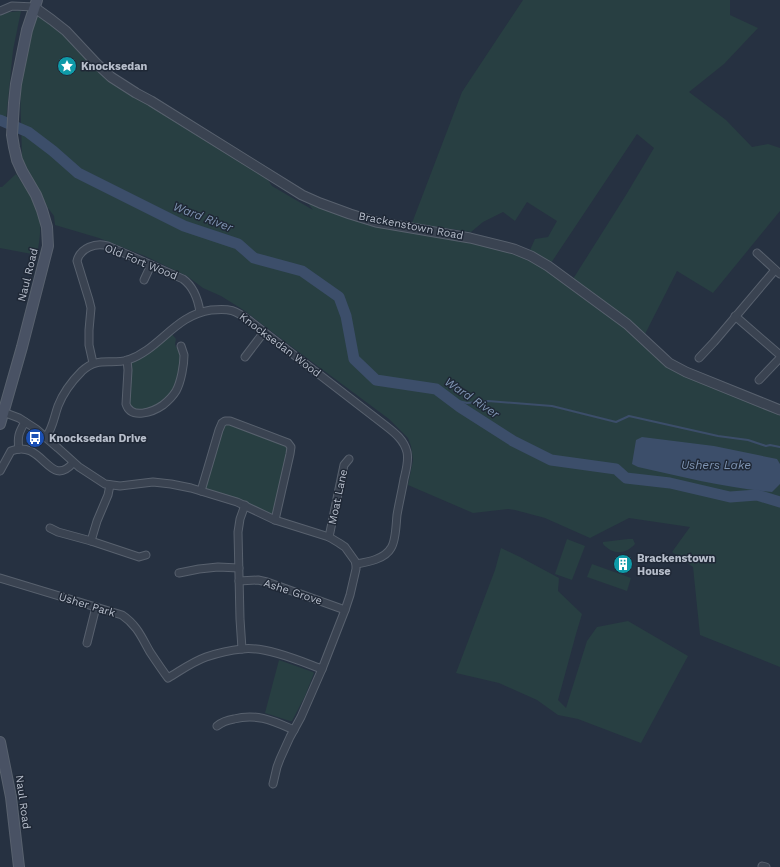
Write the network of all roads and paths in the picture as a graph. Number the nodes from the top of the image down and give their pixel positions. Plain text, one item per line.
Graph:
1 (36, 3) edge
2 (0, 11) edge
3 (757, 253) dead end
4 (151, 265) junction
5 (777, 272) edge
6 (144, 280) dead end
7 (200, 312) junction
8 (735, 316) junction
9 (264, 332) junction
10 (181, 346) dead end
11 (780, 355) edge
12 (244, 357) dead end
13 (699, 358) dead end
14 (780, 358) edge
15 (127, 360) junction
16 (93, 363) junction
17 (759, 380) dead end
18 (780, 410) edge
19 (3, 412) junction
20 (25, 422) junction
21 (0, 424) edge
22 (46, 437) junction
23 (19, 449) junction
24 (349, 459) dead end
25 (73, 463) junction
26 (0, 471) edge
27 (110, 485) junction
28 (201, 491) junction
29 (245, 505) junction
30 (275, 520) junction
31 (50, 528) dead end
32 (329, 537) junction
33 (91, 541) junction
34 (146, 555) dead end
35 (356, 564) junction
36 (239, 568) junction
37 (179, 573) dead end
38 (0, 579) edge
39 (239, 581) junction
40 (96, 607) junction
41 (345, 610) junction
42 (87, 643) dead end
43 (242, 649) junction
44 (322, 668) junction
45 (217, 726) dead end
46 (294, 730) junction
47 (0, 742) edge
48 (273, 784) dead end
49 (18, 867) edge

1 - 2 street
1 - 18 street, Brackenstown Road
1 - 19 main road, Naul Road
3 - 5 street
4 - 6 street
4 - 7 street, Old Fort Wood
4 - 16 street, Old Fort Wood
5 - 8 street
7 - 9 street, Knocksedan Wood
7 - 15 street, Knocksedan Wood
8 - 11 street
8 - 13 street
9 - 12 street
9 - 35 street, Knocksedan Wood
10 - 15 street
14 - 17 street
15 - 16 street, Knocksedan Wood
16 - 22 street
19 - 20 street
19 - 21 main road, Naul Road
20 - 22 street
20 - 23 street
22 - 25 street
23 - 25 street
23 - 26 street
24 - 32 street, Moat Lane
25 - 27 street
27 - 28 street
27 - 33 street
28 - 29 street
28 - 30 street
29 - 30 street
29 - 36 street
30 - 32 street
31 - 33 street
32 - 35 street
33 - 34 street
35 - 41 street
36 - 37 street
36 - 39 street
38 - 40 street, Usher Park
39 - 41 street, Ashe Grove
39 - 43 street
40 - 42 street
40 - 43 street, Usher Park
41 - 44 street
43 - 44 street
44 - 46 street
45 - 46 street
46 - 48 street
47 - 49 main road, Naul Road

